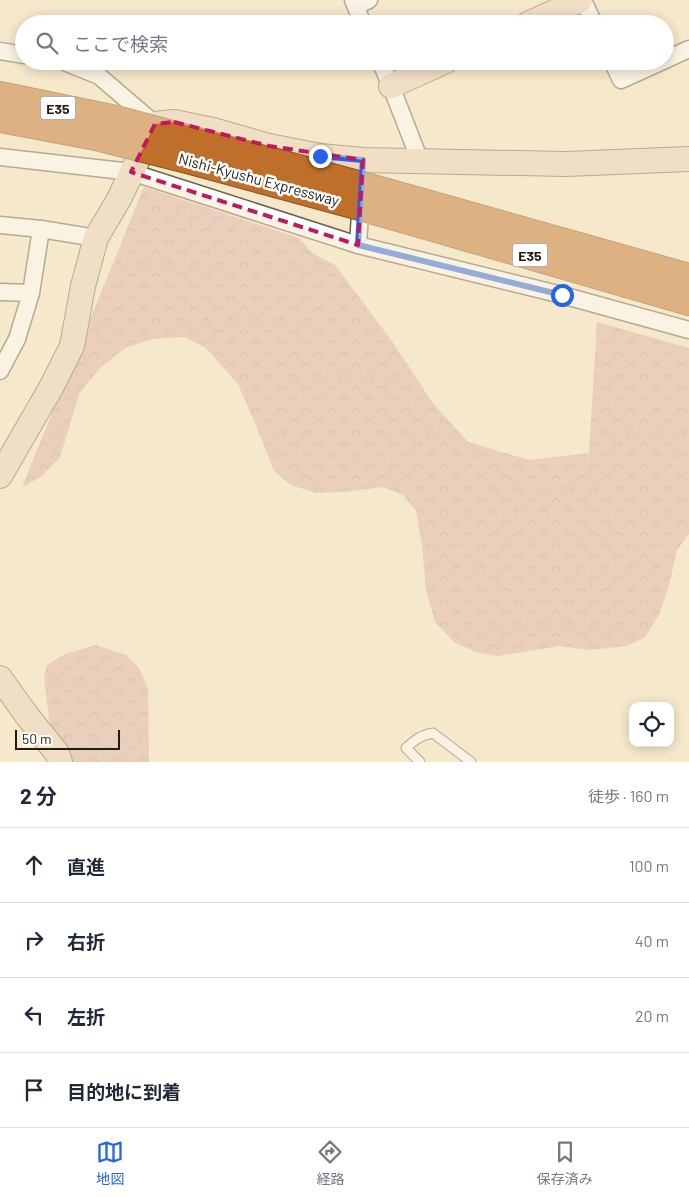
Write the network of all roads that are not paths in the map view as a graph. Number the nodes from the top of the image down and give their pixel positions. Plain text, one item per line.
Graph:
1 (582, 0) edge
2 (359, 2) edge
3 (361, 15) edge
4 (548, 15) edge
5 (590, 15) edge
6 (689, 49) edge
7 (0, 51) edge
8 (15, 54) edge
9 (674, 56) edge
10 (84, 70) edge
11 (384, 70) edge
12 (426, 70) edge
13 (616, 70) edge
14 (644, 70) edge
15 (391, 86) junction
16 (0, 96) edge
17 (0, 118) edge
18 (155, 124) junction
19 (106, 128) junction
20 (0, 157) edge
21 (689, 159) edge
22 (363, 160) junction
23 (420, 161) junction
24 (131, 172) junction
25 (376, 200) junction
26 (0, 225) edge
27 (41, 229) junction
28 (96, 238) junction
29 (358, 245) junction
30 (689, 278) edge
31 (0, 292) edge
32 (31, 293) junction
33 (689, 301) edge
34 (689, 330) edge
35 (1, 368) edge
36 (1, 472) edge
37 (3, 688) edge
38 (60, 762) edge
39 (420, 762) edge
40 (471, 762) edge

1 - 4 street
1 - 5 street
2 - 3 street
6 - 9 street
7 - 8 street
10 - 18 street
11 - 15 street
12 - 15 street
13 - 14 street
15 - 23 street
16 - 19 highway, Nishi-Kyushu Expressway / E35
17 - 19 highway, Nishi-Kyushu Expressway / E35
18 - 22 street
18 - 24 street
19 - 25 highway, Nishi-Kyushu Expressway / E35, bridge
20 - 24 street
21 - 23 street
22 - 23 street
22 - 29 street
24 - 28 street
24 - 29 street
25 - 30 highway, Nishi-Kyushu Expressway / E35
25 - 33 highway, Nishi-Kyushu Expressway / E35
26 - 27 street
27 - 28 street
27 - 32 street
28 - 36 street
29 - 34 street
31 - 32 street
32 - 35 street
37 - 38 street
39 - 40 lane

